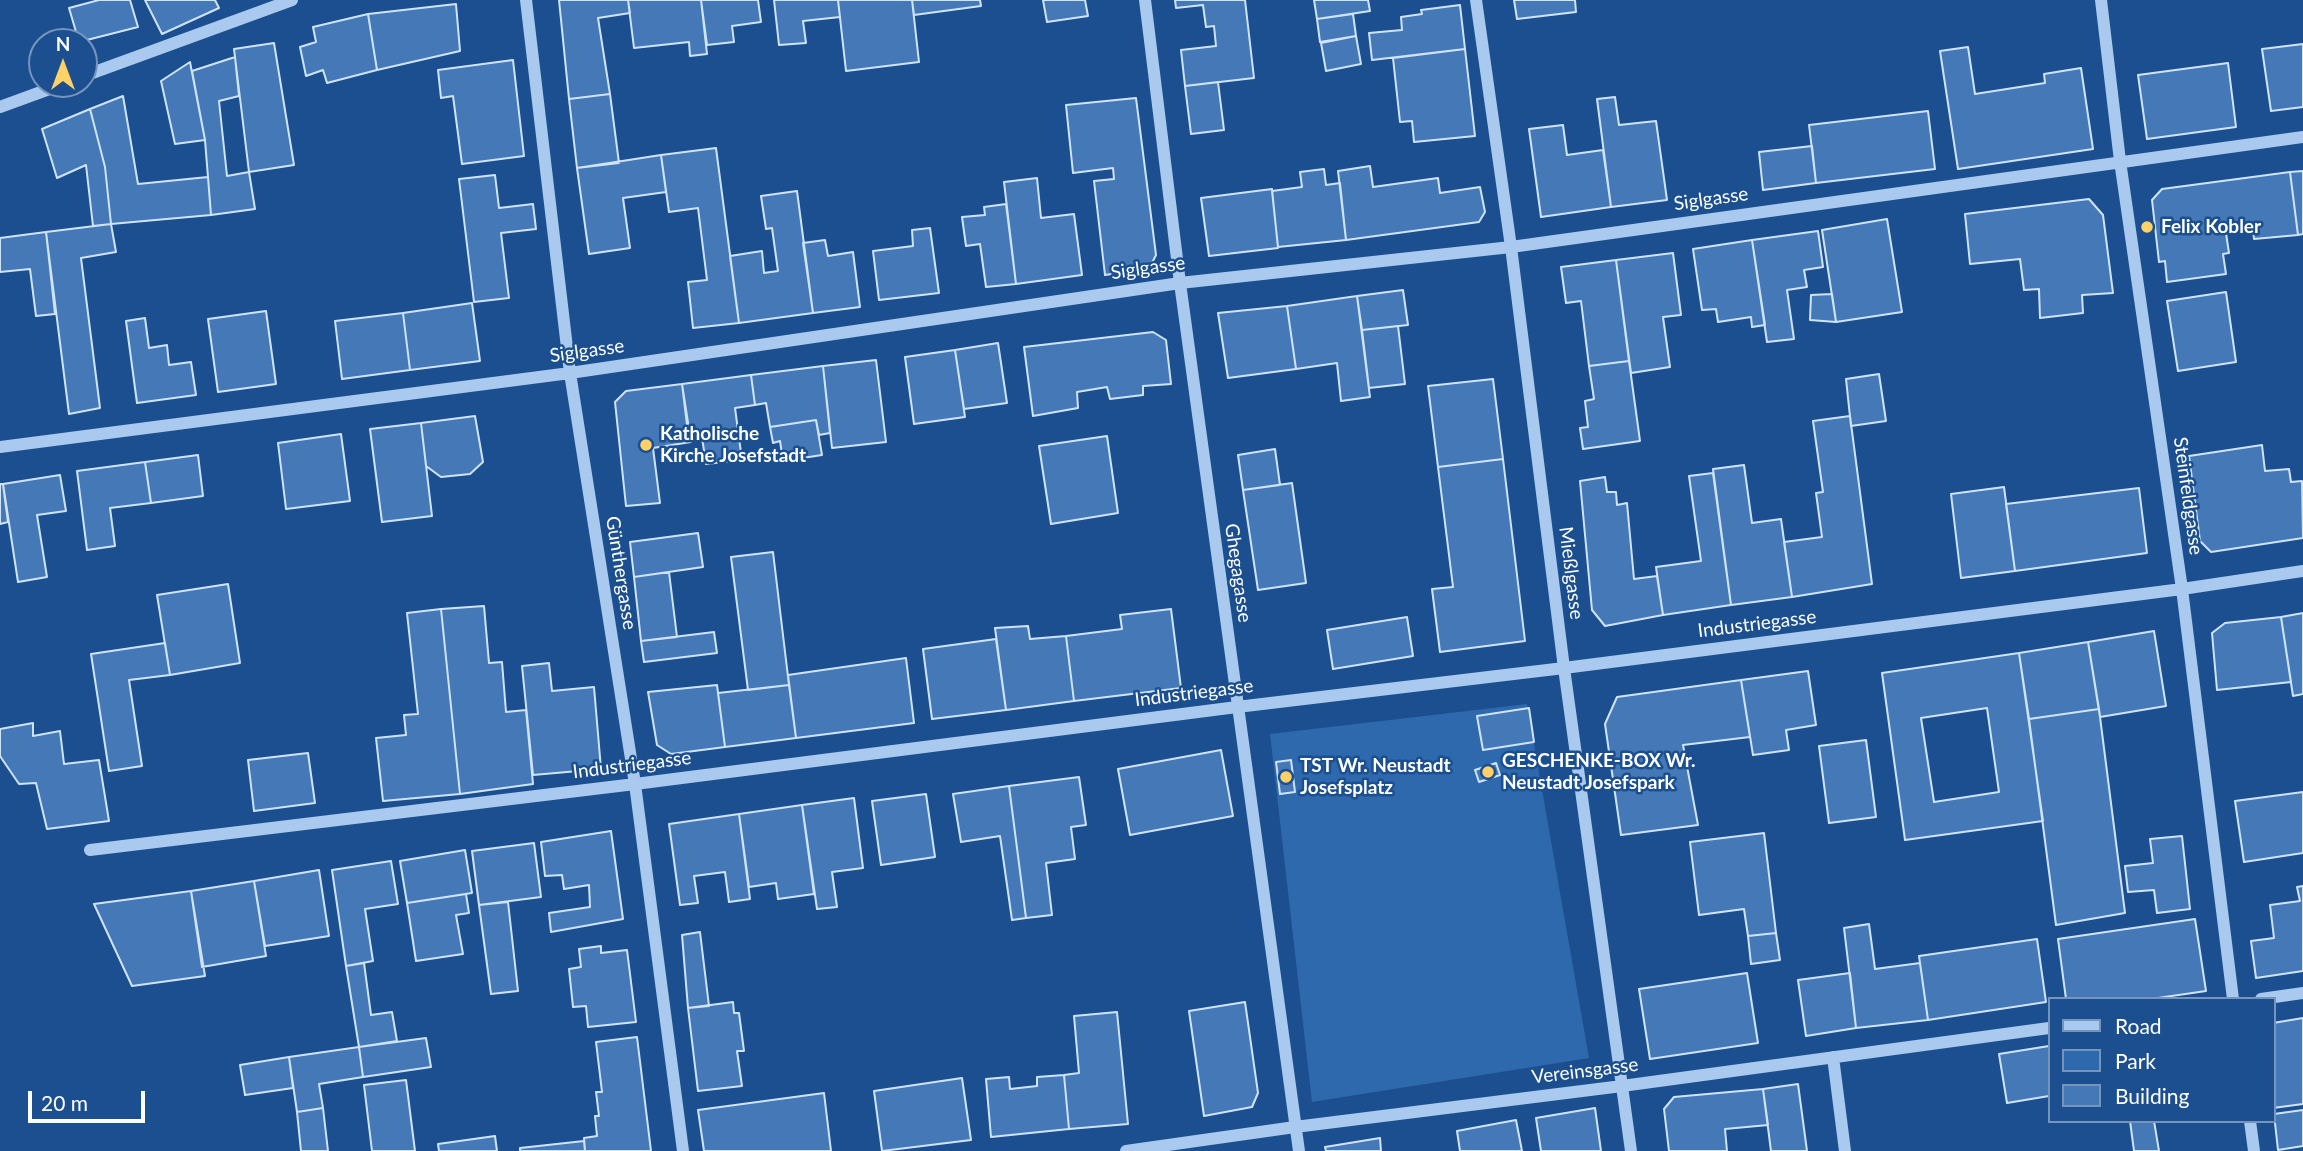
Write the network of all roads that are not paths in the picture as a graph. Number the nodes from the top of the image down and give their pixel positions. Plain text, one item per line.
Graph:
1 (292, 0) edge
2 (526, 0) edge
3 (1145, 0) edge
4 (1476, 0) edge
5 (2101, 0) edge
6 (98, 71) edge
7 (28, 97) edge
8 (0, 107) edge
9 (2303, 137) edge
10 (2120, 161) junction
11 (1511, 247) junction
12 (1180, 283) junction
13 (570, 373) junction
14 (0, 447) edge
15 (2303, 571) edge
16 (2182, 589) junction
17 (1564, 668) junction
18 (1237, 707) junction
19 (635, 785) junction
20 (90, 850) dead end
21 (2303, 993) edge
22 (2233, 997) edge
23 (2275, 997) edge
24 (2048, 1028) edge
25 (1833, 1057) junction
26 (1622, 1086) junction
27 (2250, 1123) edge
28 (1295, 1127) junction
29 (683, 1151) edge
30 (1126, 1151) edge
31 (1299, 1151) edge
32 (1631, 1151) edge
33 (1845, 1151) edge
34 (2254, 1151) edge

1 - 6 street
2 - 13 street, Günthergasse
3 - 12 street, Ghegagasse
4 - 11 street, Mießlgasse
5 - 10 street, Steinfeldgasse
7 - 8 street
9 - 10 street, Siglgasse
10 - 11 street, Siglgasse
10 - 16 street, Steinfeldgasse
11 - 12 street, Siglgasse
11 - 17 street, Mießlgasse
12 - 13 street, Siglgasse
12 - 18 street, Ghegagasse
13 - 14 street, Siglgasse
13 - 19 street, Günthergasse
15 - 16 street, Industriegasse
16 - 17 street, Industriegasse
16 - 22 street, Steinfeldgasse
17 - 18 street, Industriegasse
17 - 26 street, Mießlgasse
18 - 19 street, Industriegasse
18 - 28 street, Ghegagasse
19 - 20 street, Industriegasse
19 - 29 street, Günthergasse
21 - 23 street
24 - 25 street, Vereinsgasse
25 - 26 street, Vereinsgasse
25 - 33 street
26 - 28 street, Vereinsgasse
26 - 32 street, Mießlgasse
27 - 34 street
28 - 30 street, Vereinsgasse
28 - 31 street, Ghegagasse

